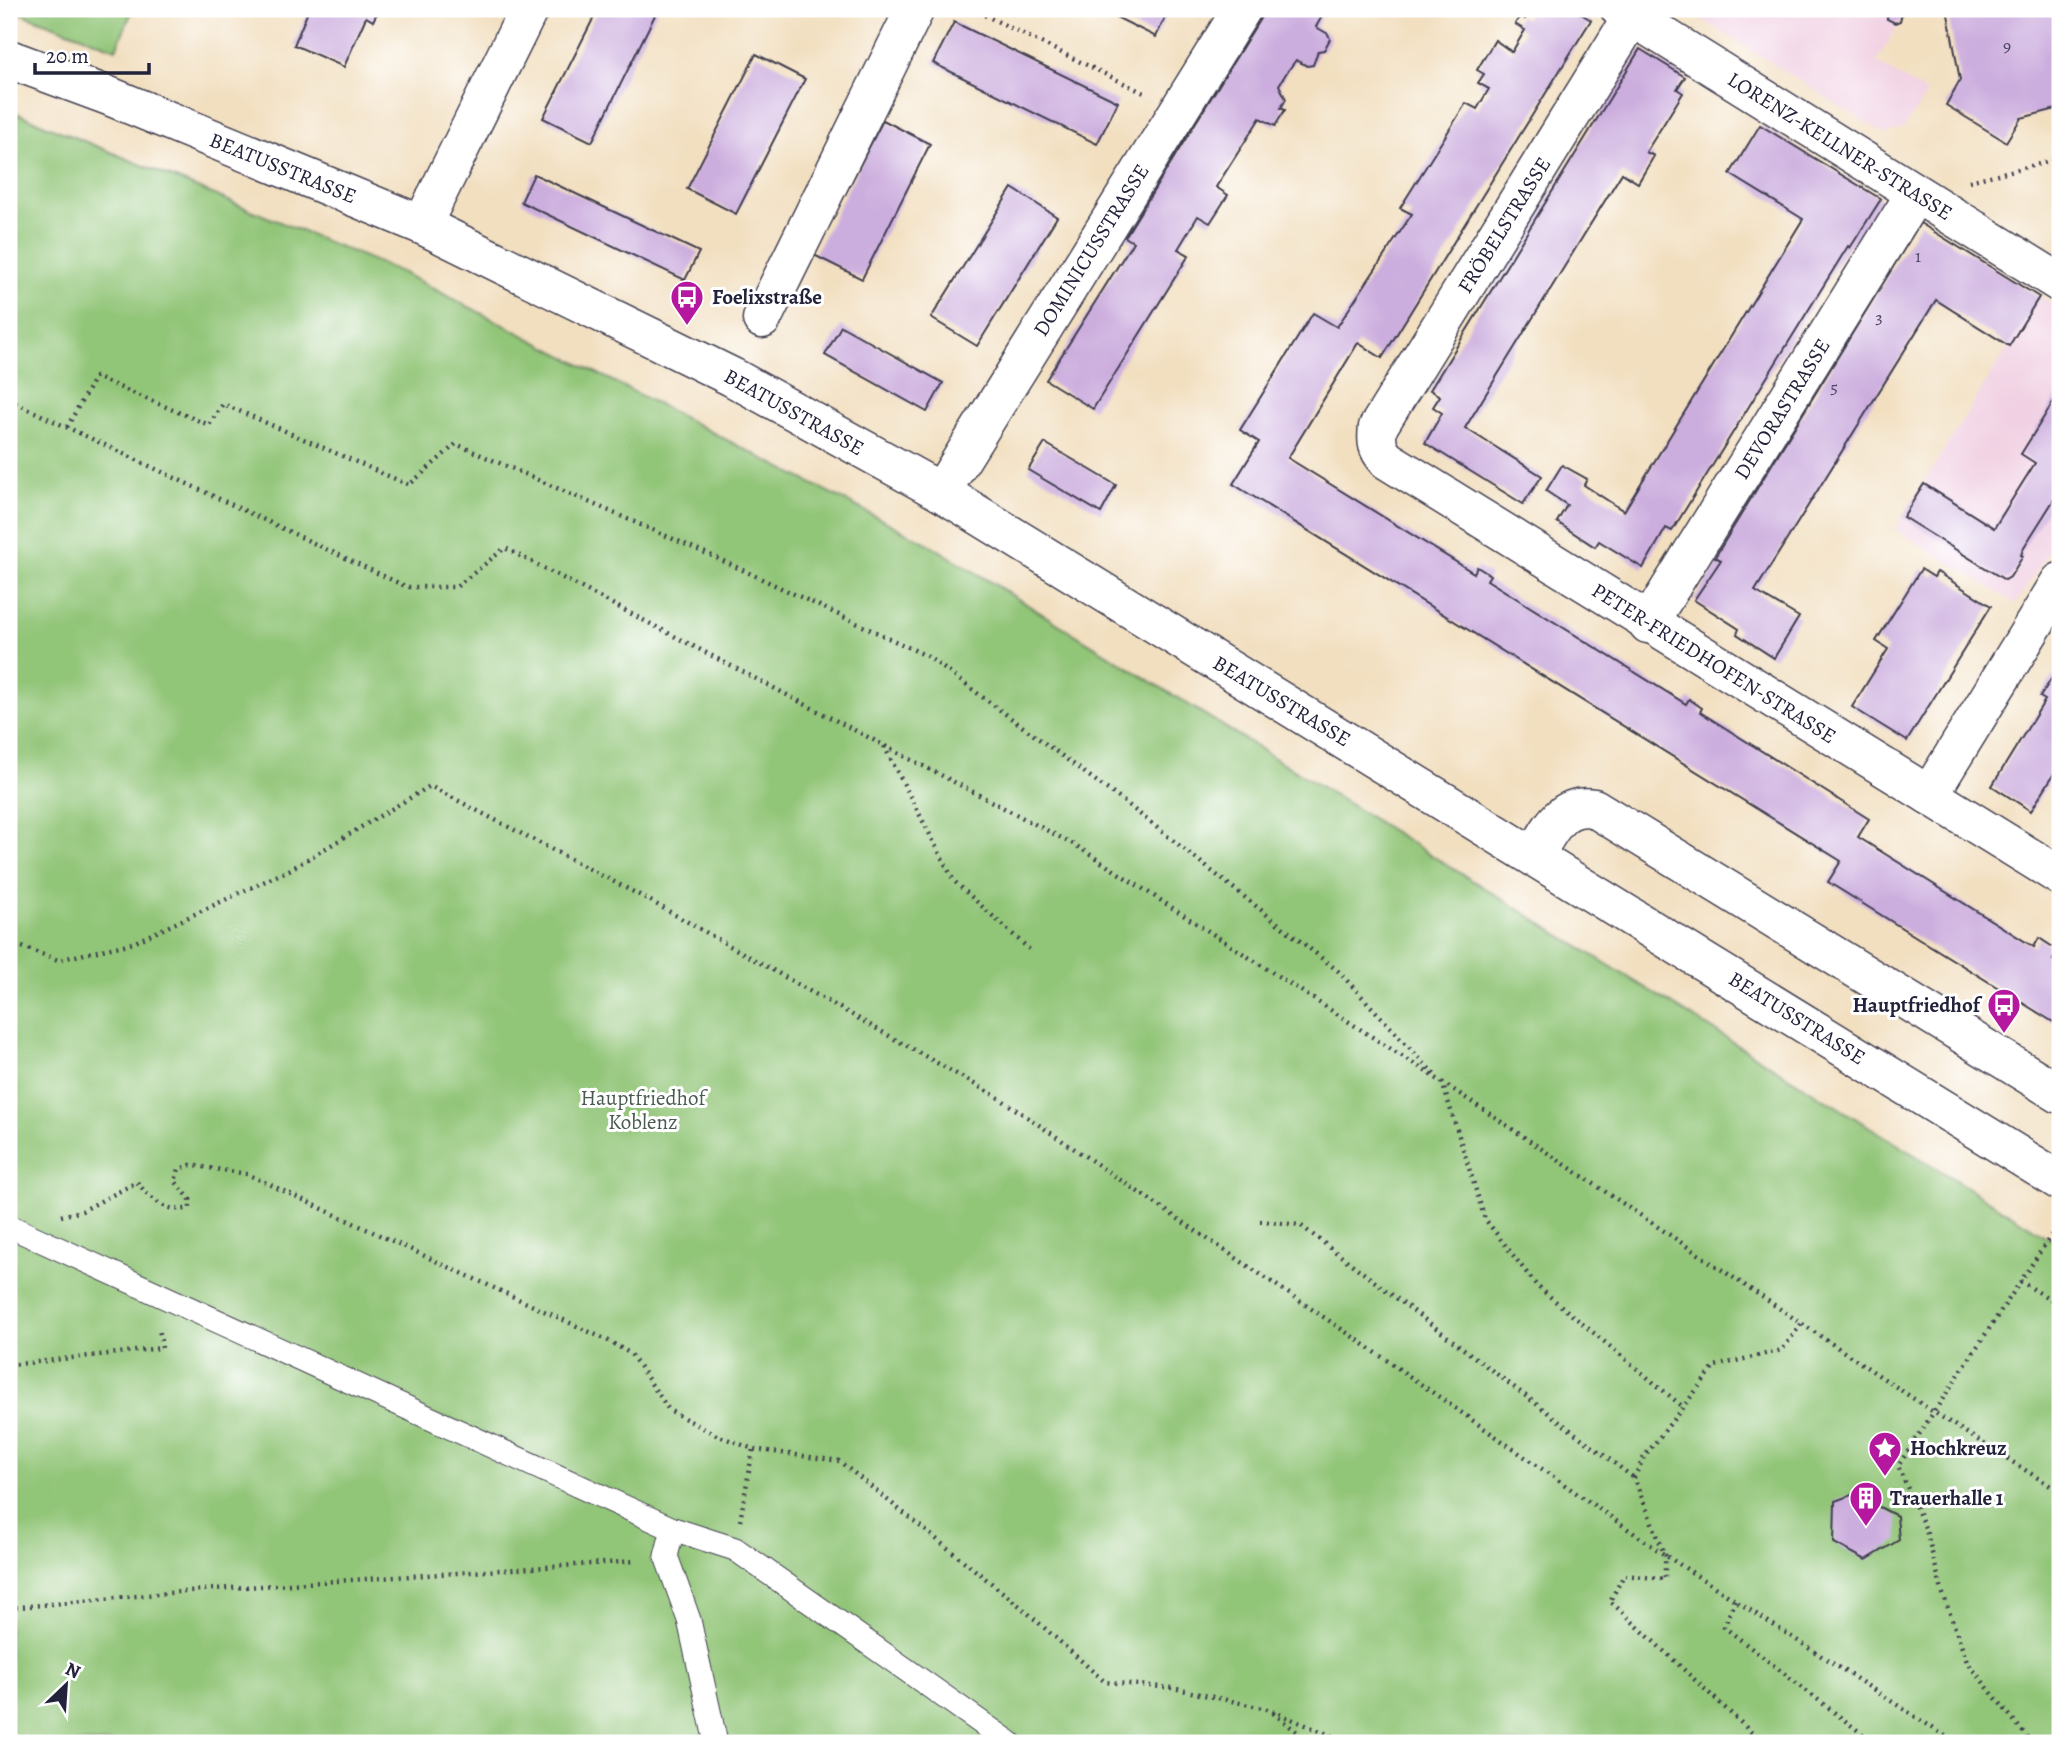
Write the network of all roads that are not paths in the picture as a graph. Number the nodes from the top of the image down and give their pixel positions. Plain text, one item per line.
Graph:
1 (529, 9) edge
2 (915, 9) edge
3 (1241, 9) edge
4 (1630, 11) edge
5 (9, 59) edge
6 (1915, 194) junction
7 (422, 225) junction
8 (2060, 283) edge
9 (762, 318) dead end
10 (1376, 442) joint
11 (940, 492) junction
12 (2060, 582) edge
13 (1648, 624) junction
14 (1928, 795) junction
15 (1534, 856) junction
16 (2060, 876) edge
17 (2060, 1094) edge
18 (2060, 1181) edge
19 (9, 1226) edge
20 (673, 1529) junction
21 (716, 1743) edge
22 (1010, 1743) edge

1 - 7 street
2 - 9 street
3 - 11 street, DOMINICUSSTRASSE
4 - 6 street, LORENZ-KELLNER-STRASSE
4 - 10 street, FRÖBELSTRASSE
5 - 7 street, BEATUSSTRASSE
6 - 8 street, LORENZ-KELLNER-STRASSE
6 - 13 street, DEVORASTRASSE
7 - 11 street, BEATUSSTRASSE
10 - 13 street, PETER-FRIEDHOFEN-STRASSE
11 - 15 street, BEATUSSTRASSE
12 - 14 street
13 - 14 street, PETER-FRIEDHOFEN-STRASSE
14 - 16 street, PETER-FRIEDHOFEN-STRASSE
15 - 17 street
15 - 18 street, BEATUSSTRASSE
19 - 20 lane
20 - 21 lane
20 - 22 lane

